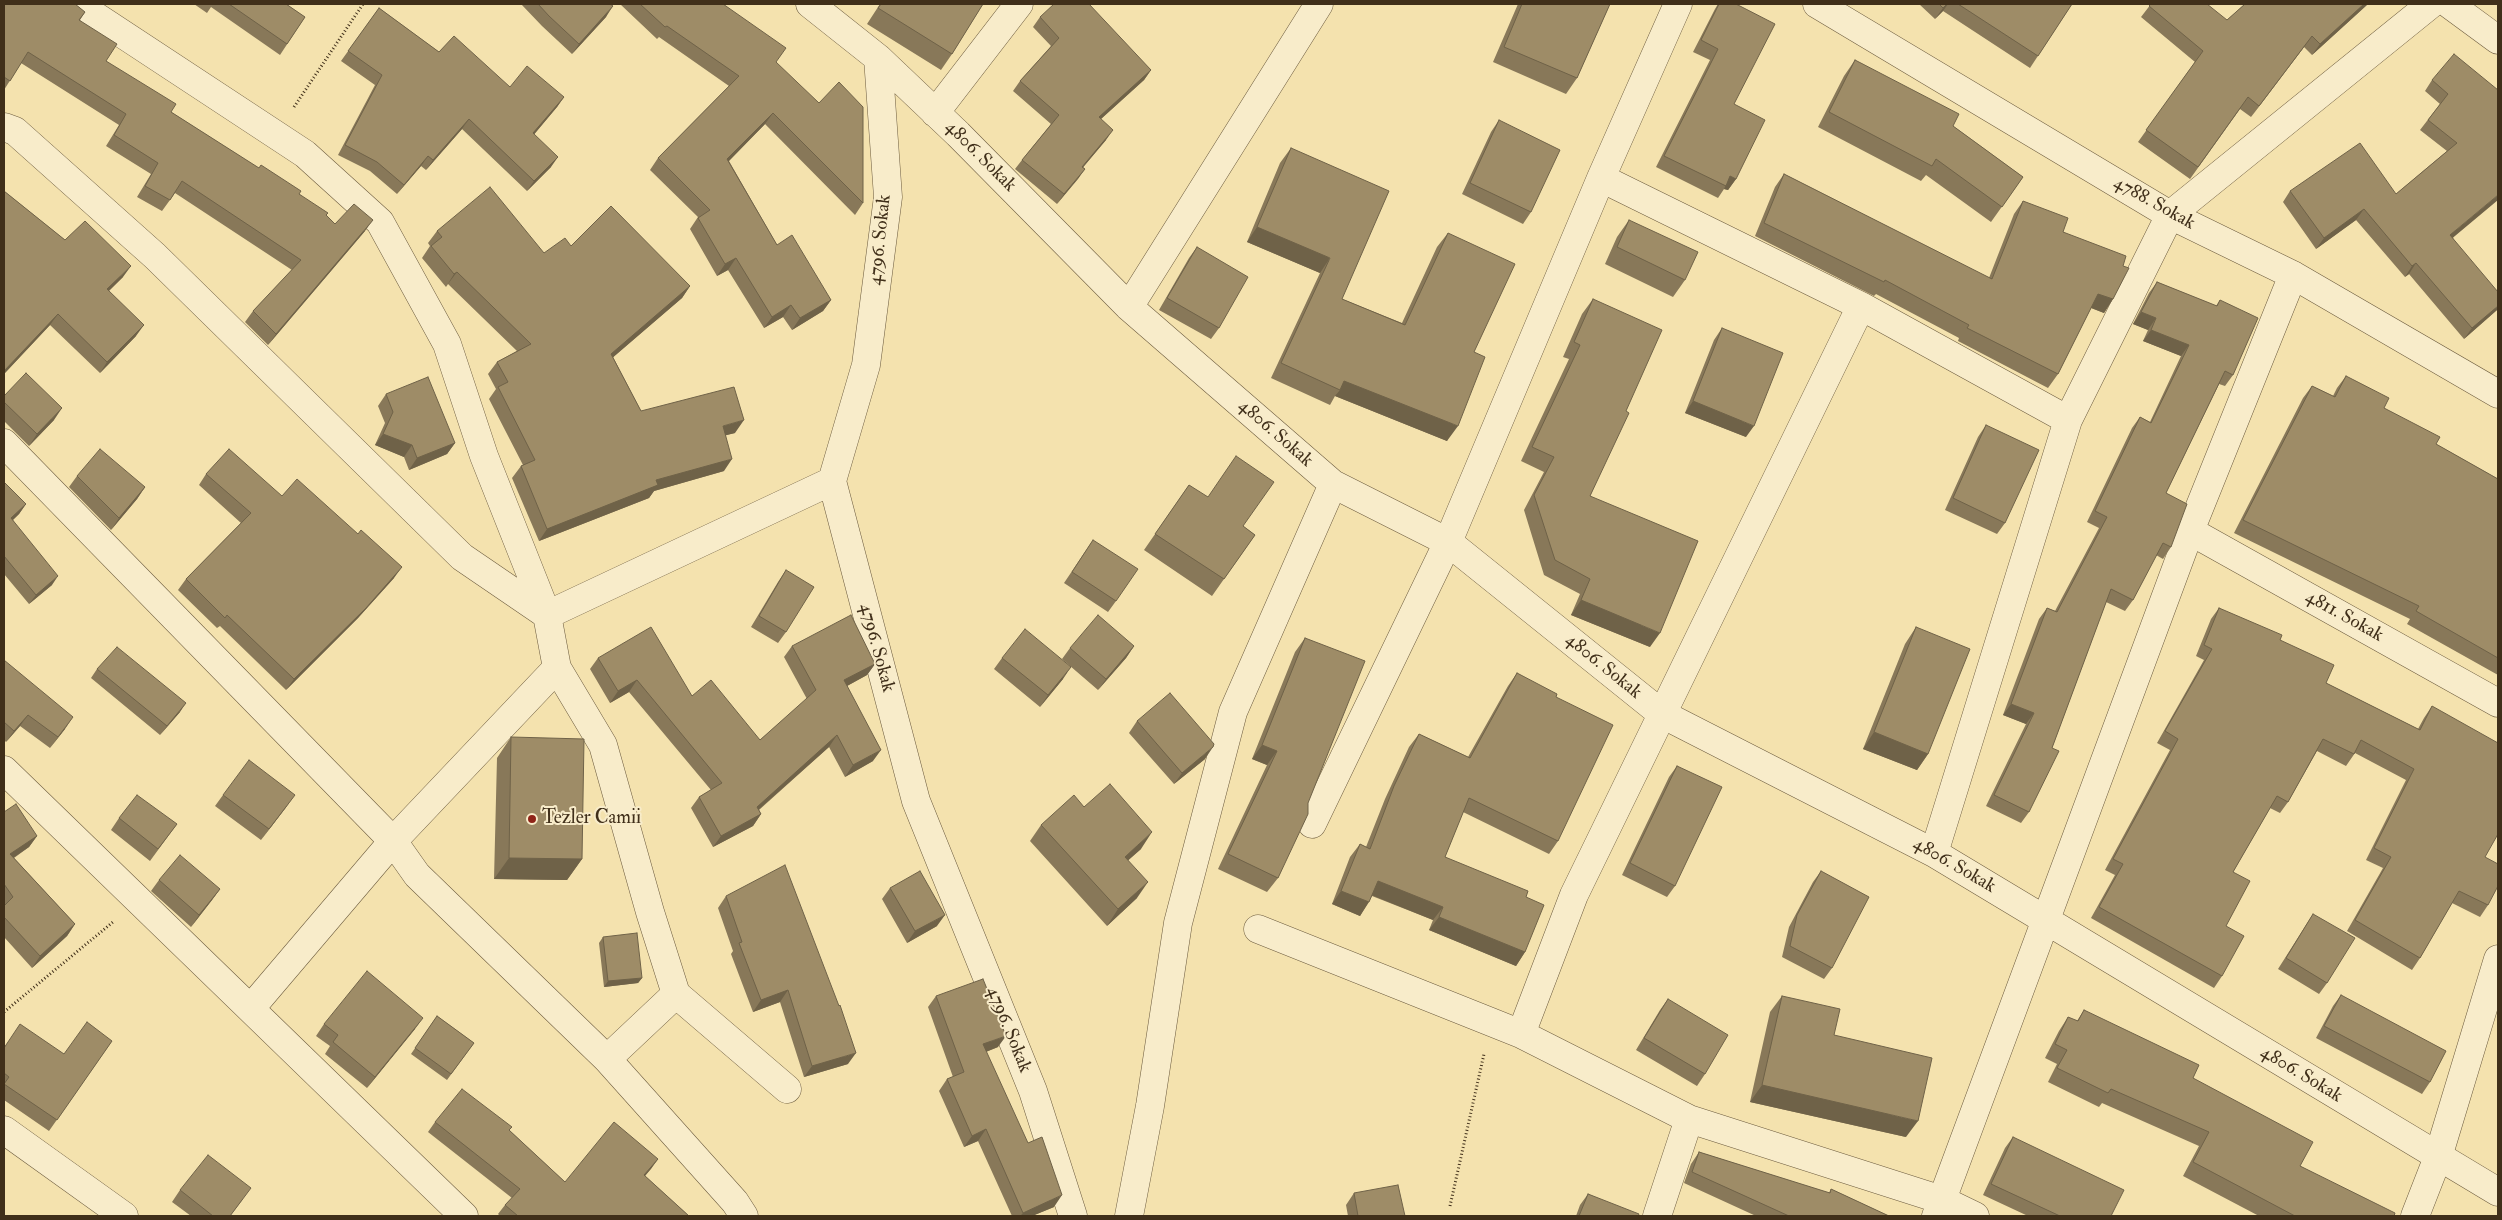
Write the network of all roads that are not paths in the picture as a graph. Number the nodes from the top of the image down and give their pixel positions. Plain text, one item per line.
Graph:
1 (76, 4) edge
2 (810, 4) edge
3 (1019, 4) edge
4 (1319, 4) edge
5 (1678, 4) edge
6 (1817, 4) edge
7 (2432, 4) edge
8 (2449, 4) edge
9 (2498, 40) edge
10 (878, 58) junction
11 (935, 113) junction
12 (4, 127) edge
13 (1601, 178) junction
14 (2170, 215) junction
15 (2293, 275) junction
16 (1861, 306) junction
17 (1129, 307) junction
18 (2498, 394) edge
19 (2068, 420) junction
20 (4, 443) edge
21 (832, 481) junction
22 (1333, 484) junction
23 (2190, 531) junction
24 (1448, 542) junction
25 (547, 615) junction
26 (557, 668) junction
27 (2498, 703) edge
28 (1662, 714) junction
29 (4, 770) edge
30 (1312, 824) dead end
31 (393, 841) junction
32 (1934, 853) junction
33 (2045, 921) junction
34 (1258, 929) dead end
35 (2498, 959) edge
36 (676, 994) junction
37 (252, 1008) junction
38 (1521, 1034) junction
39 (608, 1059) junction
40 (787, 1089) dead end
41 (1689, 1119) junction
42 (4, 1130) edge
43 (2438, 1157) junction
44 (2498, 1192) edge
45 (1939, 1208) edge
46 (124, 1216) edge
47 (464, 1216) edge
48 (744, 1216) edge
49 (1073, 1216) edge
50 (1129, 1216) edge
51 (1656, 1216) edge
52 (1975, 1216) edge
53 (2415, 1216) edge

1 - 25 street
2 - 10 street, 4806. Sokak
3 - 11 street
4 - 17 street
5 - 13 street
6 - 14 street, 4788. Sokak
7 - 14 street
8 - 9 street
10 - 11 street, 4806. Sokak
10 - 21 street, 4796. Sokak
11 - 17 street, 4806. Sokak
12 - 25 street
13 - 16 street
13 - 24 street
14 - 15 street, 4788. Sokak
14 - 19 street
15 - 18 street, 4788. Sokak
15 - 23 street
16 - 19 street
16 - 28 street
17 - 22 street, 4806. Sokak
19 - 32 street
20 - 31 street
21 - 25 street
21 - 49 street, 4796. Sokak
22 - 24 street, 4806. Sokak
22 - 50 street
23 - 27 street, 4811. Sokak
23 - 33 street
24 - 28 street, 4806. Sokak
24 - 30 street
25 - 26 street
26 - 31 street
26 - 36 street
28 - 32 street, 4806. Sokak
28 - 38 street
29 - 37 street
31 - 37 street
31 - 39 street
32 - 33 street, 4806. Sokak
33 - 43 street, 4806. Sokak
33 - 45 street
34 - 38 street
35 - 43 street
36 - 39 street
36 - 40 street
37 - 47 street
38 - 41 street
39 - 48 street
41 - 45 street
41 - 51 street
42 - 46 street
43 - 44 street, 4806. Sokak
43 - 53 street
45 - 52 street

